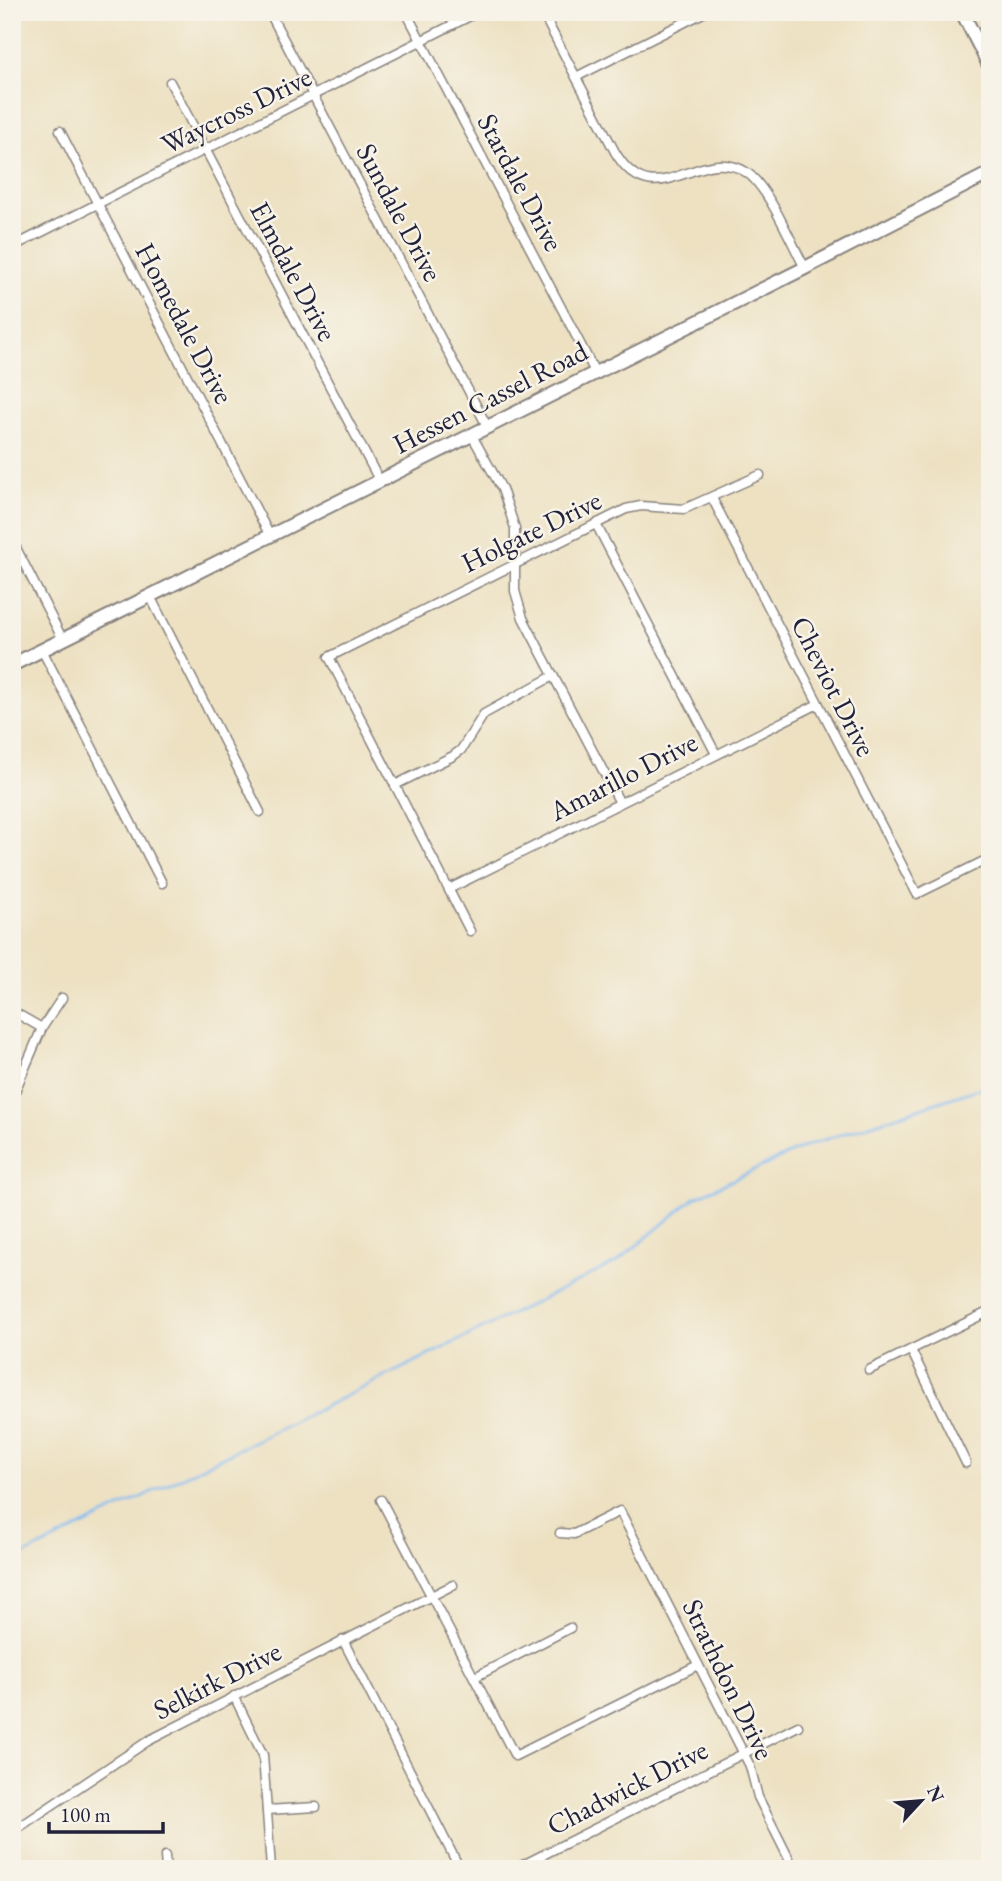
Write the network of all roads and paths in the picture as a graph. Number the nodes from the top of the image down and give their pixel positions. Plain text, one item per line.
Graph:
1 (406, 12) edge
2 (478, 12) edge
3 (542, 12) edge
4 (705, 12) edge
5 (962, 12) edge
6 (273, 19) dead end
7 (421, 41) junction
8 (990, 67) edge
9 (576, 77) junction
10 (170, 82) dead end
11 (314, 97) junction
12 (60, 131) dead end
13 (204, 151) junction
14 (990, 173) edge
15 (96, 203) junction
16 (12, 247) edge
17 (805, 268) junction
18 (595, 372) junction
19 (487, 426) junction
20 (471, 435) junction
21 (760, 475) dead end
22 (379, 480) junction
23 (712, 498) junction
24 (596, 524) junction
25 (270, 536) junction
26 (12, 540) edge
27 (514, 564) junction
28 (150, 596) junction
29 (63, 640) junction
30 (43, 650) junction
31 (12, 665) edge
32 (553, 676) junction
33 (818, 704) junction
34 (716, 754) junction
35 (395, 785) junction
36 (620, 803) junction
37 (260, 811) dead end
38 (990, 858) edge
39 (162, 883) dead end
40 (449, 890) junction
41 (470, 931) dead end
42 (62, 999) dead end
43 (12, 1011) edge
44 (42, 1027) junction
45 (12, 1098) edge
46 (990, 1311) edge
47 (911, 1350) junction
48 (870, 1370) dead end
49 (966, 1463) dead end
50 (381, 1500) dead end
51 (560, 1533) dead end
52 (453, 1585) dead end
53 (433, 1595) junction
54 (569, 1629) dead end
55 (343, 1640) junction
56 (698, 1665) junction
57 (475, 1677) junction
58 (234, 1696) junction
59 (798, 1726) dead end
60 (744, 1754) junction
61 (316, 1807) dead end
62 (267, 1810) junction
63 (12, 1832) edge
64 (165, 1856) dead end
65 (793, 1866) edge
66 (166, 1869) edge
67 (271, 1869) edge
68 (460, 1869) edge
69 (515, 1869) edge
70 (783, 1869) edge

1 - 7 street, Stardale Drive
2 - 7 street, Waycross Drive
3 - 9 street
4 - 9 street
5 - 8 main road
6 - 11 street, Sundale Drive
7 - 11 street, Waycross Drive
7 - 18 street, Stardale Drive
9 - 17 street
10 - 13 street, Elmdale Drive
11 - 13 street, Waycross Drive
11 - 19 street, Sundale Drive
12 - 15 street, Homedale Drive
13 - 15 street, Waycross Drive
13 - 22 street, Elmdale Drive
14 - 17 main road, Hessen Cassel Road
15 - 16 street, Waycross Drive
15 - 25 street, Homedale Drive
17 - 18 main road, Hessen Cassel Road
18 - 19 main road, Hessen Cassel Road
19 - 20 main road, Hessen Cassel Road
20 - 22 main road, Hessen Cassel Road
20 - 27 street
21 - 23 street, Holgate Drive
22 - 25 main road, Hessen Cassel Road
23 - 24 street, Holgate Drive
23 - 33 street, Cheviot Drive
24 - 27 street, Holgate Drive
24 - 34 street
25 - 28 main road, Hessen Cassel Road
26 - 29 street
27 - 32 street
27 - 35 street, Holgate Drive
28 - 29 main road, Hessen Cassel Road
28 - 37 street
29 - 30 main road, Hessen Cassel Road
30 - 31 main road, Hessen Cassel Road
30 - 39 street
32 - 35 street
32 - 36 street
33 - 34 street, Amarillo Drive
33 - 38 street, Cheviot Drive
34 - 36 street, Amarillo Drive
35 - 40 street
36 - 40 street, Amarillo Drive
40 - 41 street
42 - 44 street
43 - 44 street
44 - 45 street
46 - 47 street
47 - 48 street
47 - 49 street
50 - 53 street
51 - 56 street, Strathdon Drive
52 - 53 street, Selkirk Drive
53 - 55 street, Selkirk Drive
53 - 57 street
54 - 57 street
55 - 58 street, Selkirk Drive
55 - 68 street
56 - 57 street
56 - 60 street, Strathdon Drive
58 - 62 street
58 - 63 street, Selkirk Drive
59 - 60 street, Chadwick Drive
60 - 65 street, Strathdon Drive
60 - 69 street, Chadwick Drive
61 - 62 street
62 - 67 street
64 - 66 street
65 - 70 street

